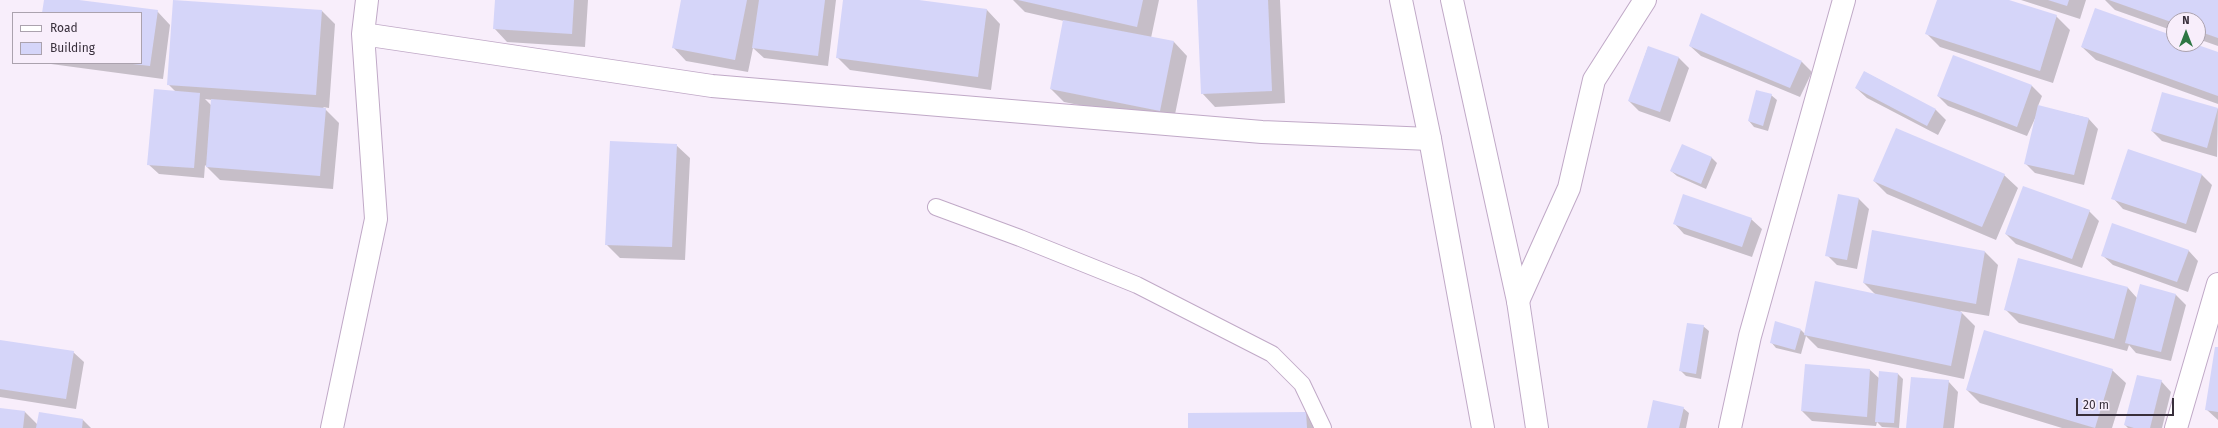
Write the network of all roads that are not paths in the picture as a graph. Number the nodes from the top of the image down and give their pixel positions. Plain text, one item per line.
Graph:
1 (368, 0) edge
2 (1400, 0) edge
3 (1452, 0) edge
4 (1645, 0) edge
5 (1844, 0) edge
6 (363, 34) junction
7 (1430, 139) junction
8 (936, 207) dead end
9 (2218, 284) edge
10 (1518, 302) junction
11 (2214, 319) edge
12 (332, 428) edge
13 (1323, 428) edge
14 (1483, 428) edge
15 (1537, 428) edge
16 (1730, 428) edge
17 (2176, 428) edge

1 - 6 street
2 - 7 street
3 - 10 street
4 - 10 street
5 - 16 street
6 - 7 street
6 - 12 street
7 - 14 street
8 - 13 lane
9 - 11 street
10 - 15 street
11 - 17 street

